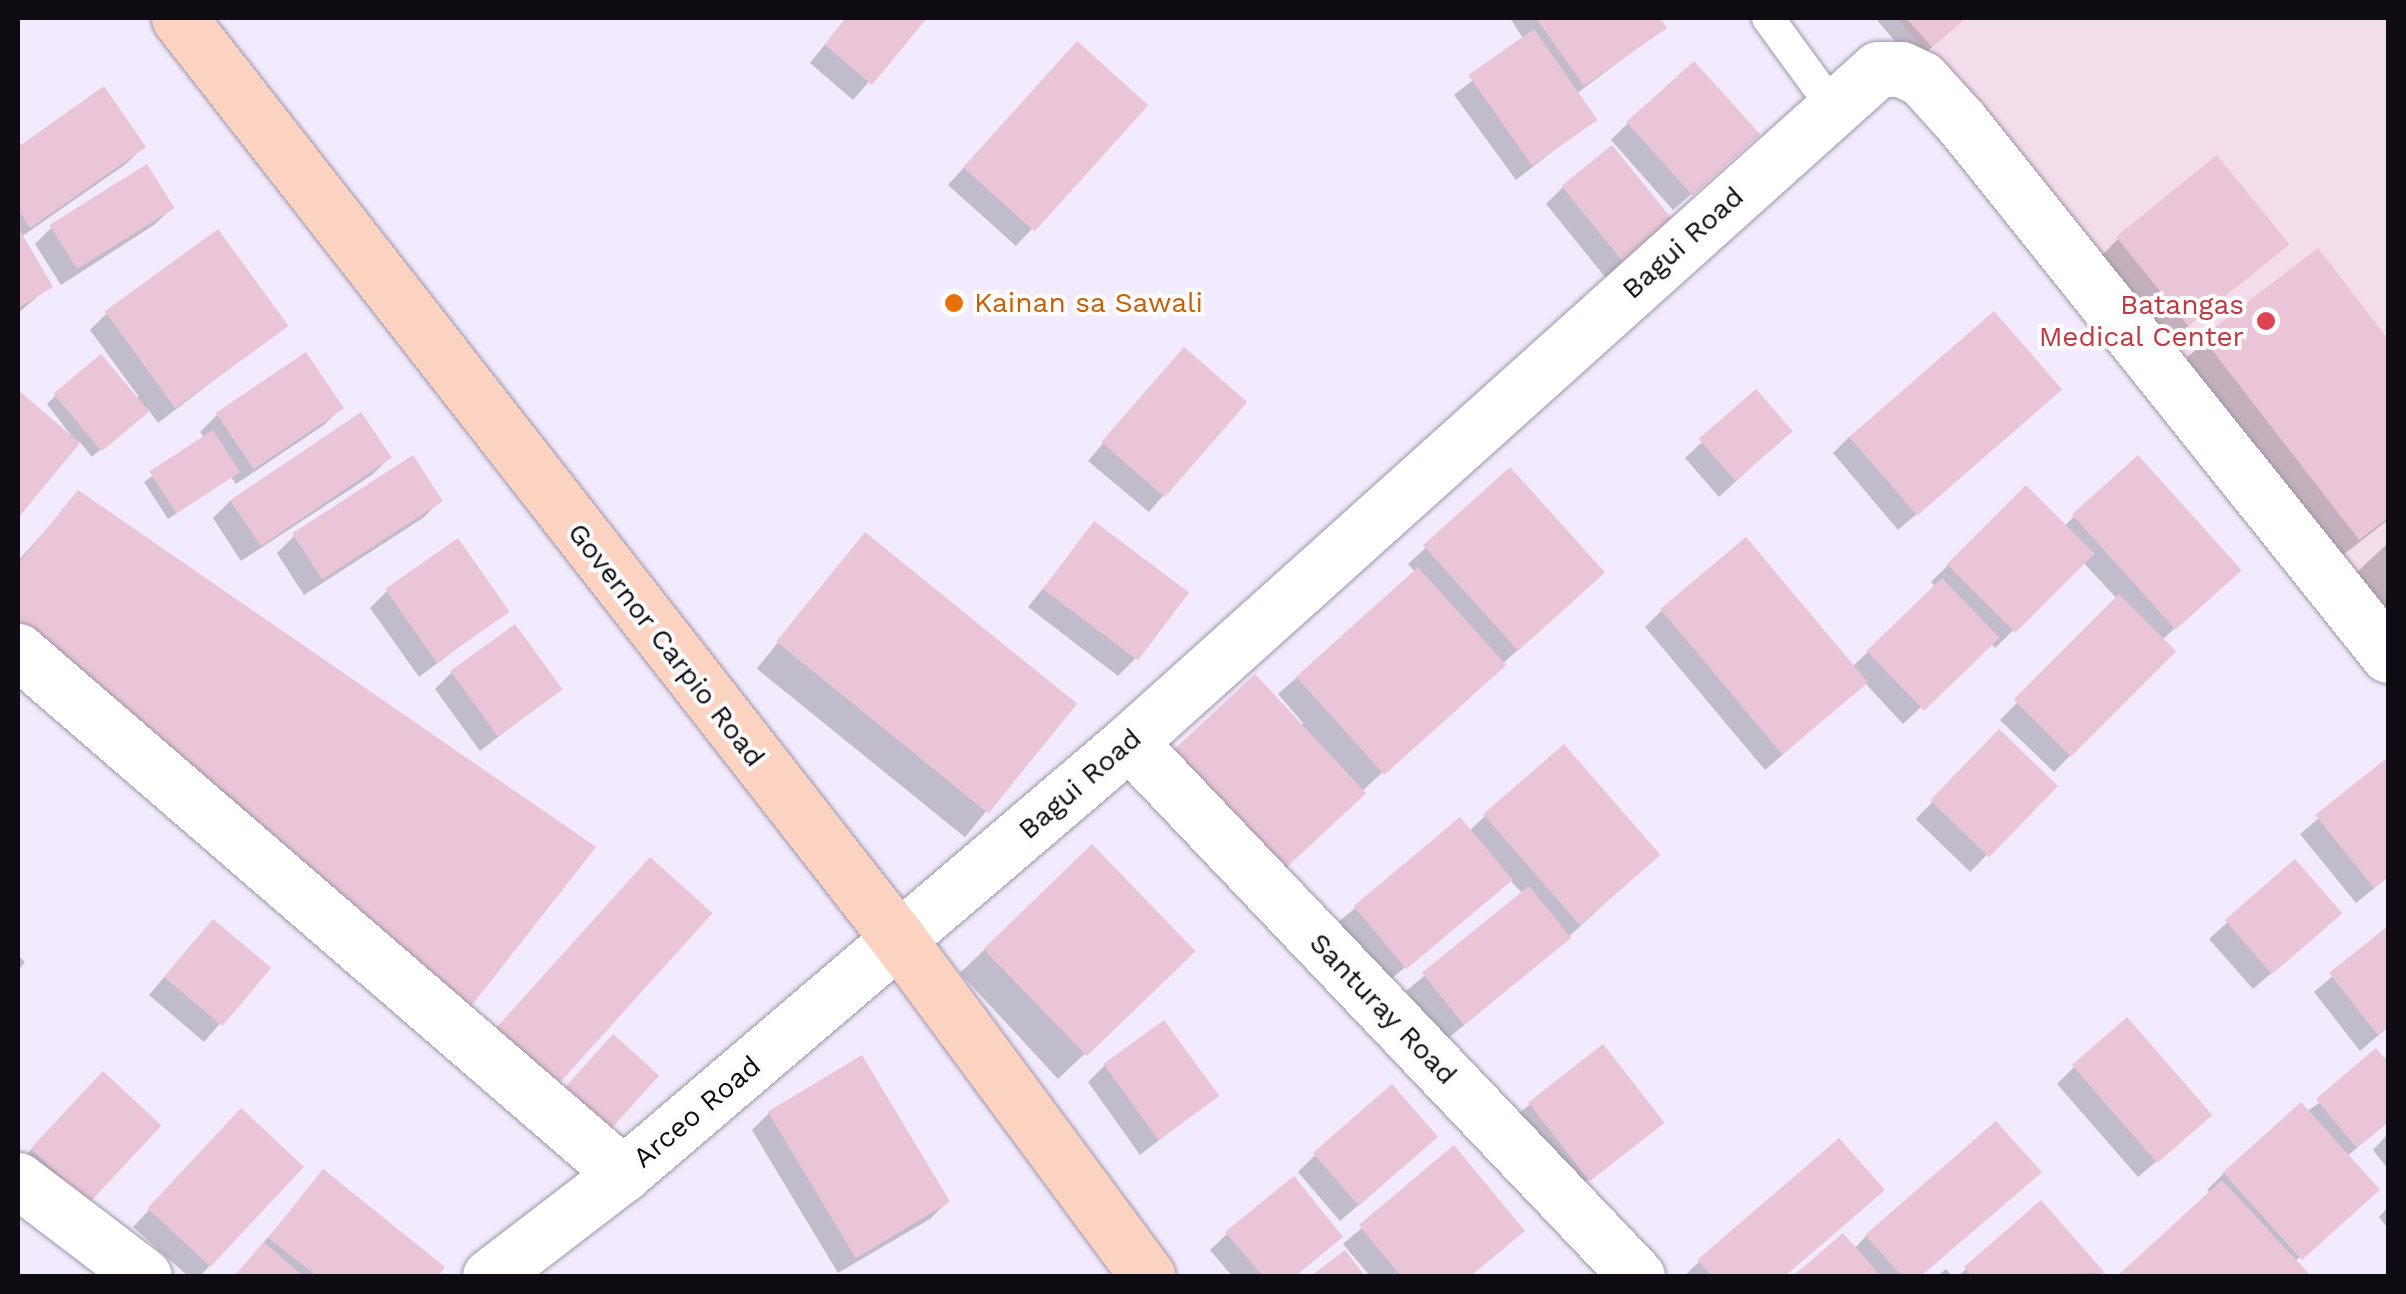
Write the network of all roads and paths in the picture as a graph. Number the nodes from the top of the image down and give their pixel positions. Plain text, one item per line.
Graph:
1 (179, 18) edge
2 (1768, 18) edge
3 (1833, 107) junction
4 (18, 651) edge
5 (2388, 655) edge
6 (1129, 742) junction
7 (899, 940) junction
8 (623, 1174) junction
9 (18, 1180) edge
10 (144, 1276) edge
11 (490, 1276) edge
12 (1148, 1276) edge
13 (1637, 1276) edge

1 - 7 main road, Governor Carpio Road
2 - 3 lane
3 - 5 street, Bagui Road
3 - 6 street, Bagui Road
4 - 8 street
6 - 7 street, Bagui Road
6 - 13 street, Santuray Road
7 - 8 street, Arceo Road
7 - 12 main road, Governor Carpio Road
8 - 11 street, Arceo Road
9 - 10 street

